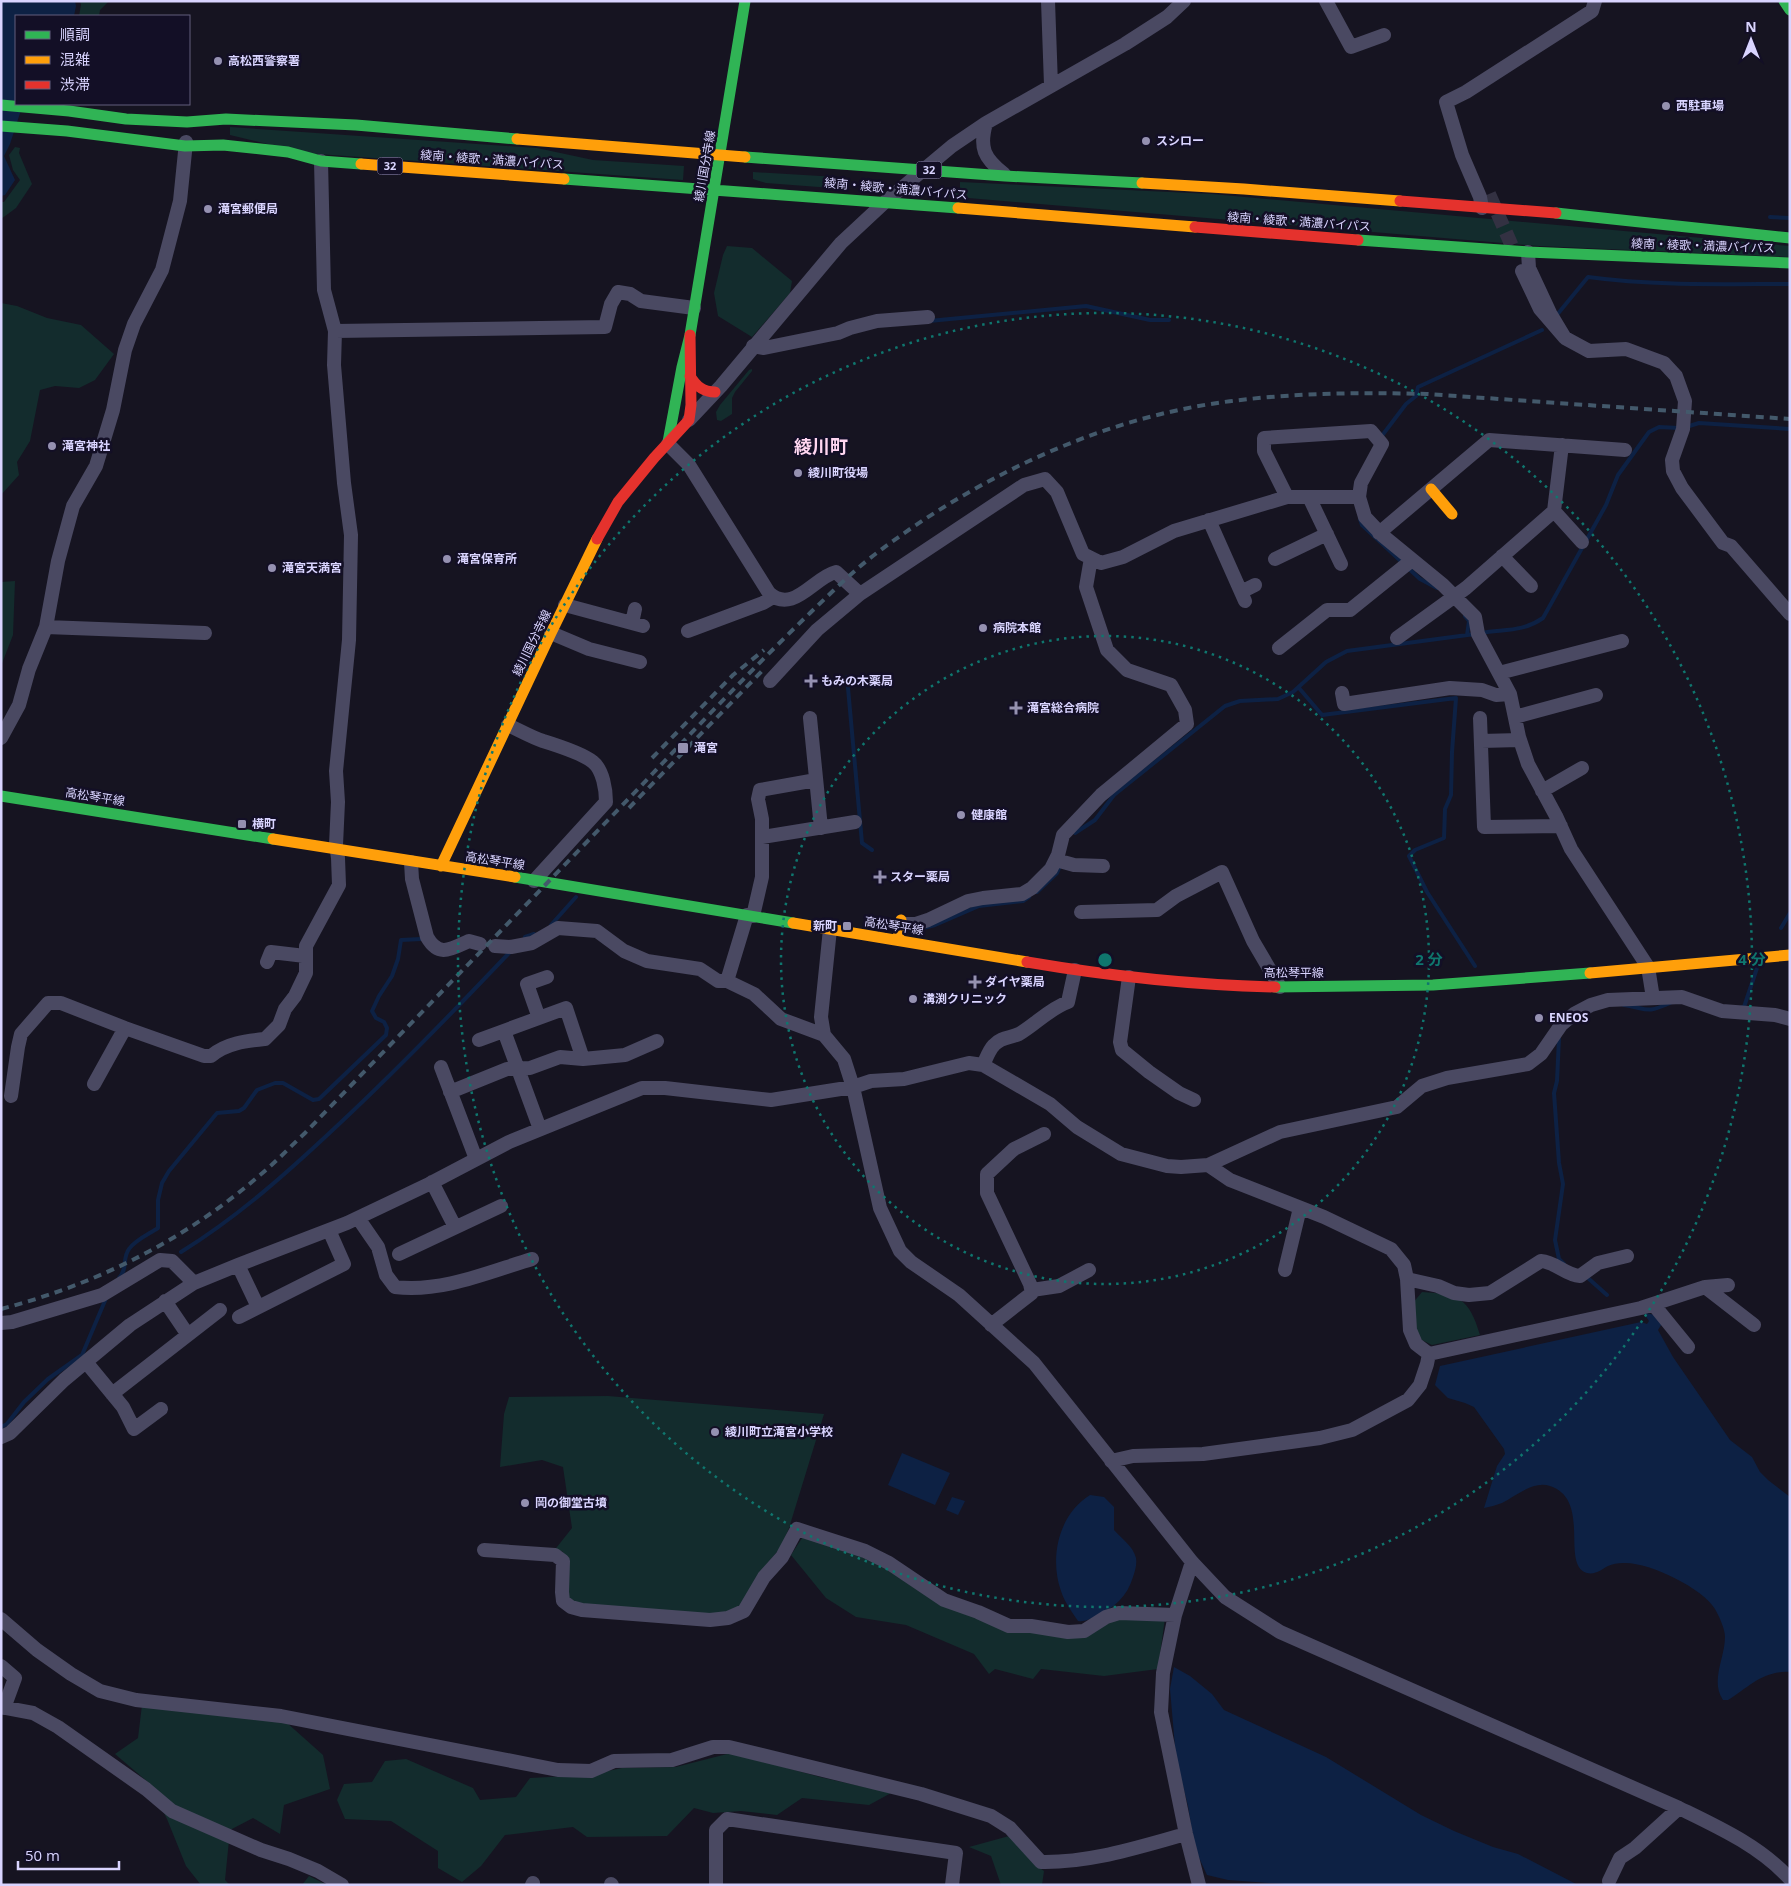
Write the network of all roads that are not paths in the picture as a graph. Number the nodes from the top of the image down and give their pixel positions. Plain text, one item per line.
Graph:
1 (745, 1) edge
2 (1048, 1) edge
3 (1184, 1) edge
4 (1326, 1) edge
5 (1595, 1) edge
6 (1784, 1) edge
7 (1790, 10) edge
8 (1384, 34) dead end
9 (1051, 86) junction
10 (1, 105) edge
11 (187, 122) junction
12 (986, 123) junction
13 (1, 126) edge
14 (1457, 139) junction
15 (185, 146) junction
16 (721, 154) junction
17 (321, 161) junction
18 (925, 169) junction
19 (1005, 176) junction
20 (714, 190) junction
21 (1489, 194) tunnel mouth
22 (885, 202) junction
23 (1482, 208) junction
24 (1790, 238) edge
25 (1528, 252) junction
26 (1790, 263) edge
27 (1522, 271) dead end
28 (694, 308) junction
29 (928, 317) dead end
30 (335, 330) junction
31 (690, 335) junction
32 (1564, 338) junction
33 (753, 346) junction
34 (690, 376) junction
35 (716, 392) junction
36 (689, 420) junction
37 (668, 444) junction
38 (1562, 445) junction
39 (1625, 450) dead end
40 (1431, 489) junction
41 (1309, 497) junction
42 (1356, 497) junction
43 (1287, 498) junction
44 (1554, 511) junction
45 (1452, 514) dead end
46 (1209, 520) junction
47 (1379, 533) junction
48 (1326, 534) junction
49 (1582, 542) dead end
50 (1502, 556) junction
51 (1091, 558) junction
52 (1275, 559) dead end
53 (1341, 564) dead end
54 (1408, 564) junction
55 (1255, 586) dead end
56 (1531, 586) dead end
57 (860, 594) junction
58 (773, 597) junction
59 (1452, 598) junction
60 (565, 605) junction
61 (636, 608) dead end
62 (1790, 614) edge
63 (46, 627) junction
64 (688, 630) dead end
65 (205, 633) dead end
66 (551, 633) junction
67 (1397, 638) dead end
68 (1622, 641) dead end
69 (1279, 648) dead end
70 (640, 662) dead end
71 (1499, 673) junction
72 (770, 681) dead end
73 (1342, 693) dead end
74 (1510, 694) junction
75 (1596, 695) dead end
76 (1515, 717) junction
77 (810, 718) dead end
78 (1480, 718) dead end
79 (508, 725) junction
80 (1, 738) edge
81 (1520, 740) junction
82 (1481, 741) junction
83 (1582, 768) dead end
84 (816, 780) junction
85 (1542, 790) junction
86 (1, 796) edge
87 (855, 822) dead end
88 (1561, 826) junction
89 (820, 828) junction
90 (762, 837) junction
91 (337, 850) junction
92 (1060, 861) junction
93 (411, 862) junction
94 (441, 866) junction
95 (1103, 866) dead end
96 (534, 880) junction
97 (1081, 912) dead end
98 (750, 916) junction
99 (901, 922) joint
100 (830, 929) junction
101 (898, 940) junction
102 (480, 944) dead end
103 (495, 946) dead end
104 (1790, 955) edge
105 (306, 956) junction
106 (267, 962) dead end
107 (1648, 967) junction
108 (1075, 970) junction
109 (547, 977) dead end
110 (1129, 977) junction
111 (727, 981) junction
112 (1280, 987) junction
113 (1653, 998) junction
114 (539, 1018) junction
115 (1790, 1019) edge
116 (125, 1028) junction
117 (504, 1031) junction
118 (824, 1035) junction
119 (479, 1040) dead end
120 (657, 1041) dead end
121 (583, 1059) junction
122 (983, 1066) junction
123 (441, 1067) dead end
124 (519, 1069) junction
125 (94, 1084) dead end
126 (853, 1087) junction
127 (450, 1092) junction
128 (11, 1096) dead end
129 (1194, 1100) dead end
130 (540, 1128) junction
131 (1044, 1134) dead end
132 (476, 1159) junction
133 (1208, 1165) junction
134 (432, 1182) junction
135 (501, 1206) dead end
136 (1300, 1208) junction
137 (358, 1218) junction
138 (455, 1227) junction
139 (329, 1230) junction
140 (399, 1254) dead end
141 (1626, 1256) dead end
142 (532, 1259) dead end
143 (238, 1264) junction
144 (1089, 1270) dead end
145 (1285, 1270) dead end
146 (1407, 1279) junction
147 (194, 1283) junction
148 (1728, 1285) dead end
149 (1705, 1287) junction
150 (1032, 1290) junction
151 (165, 1301) junction
152 (1653, 1304) junction
153 (258, 1307) junction
154 (220, 1310) dead end
155 (238, 1317) dead end
156 (1, 1323) edge
157 (991, 1325) junction
158 (1754, 1325) dead end
159 (188, 1334) junction
160 (1688, 1347) dead end
161 (1429, 1354) junction
162 (86, 1362) junction
163 (112, 1394) junction
164 (161, 1409) dead end
165 (1, 1437) edge
166 (1112, 1461) junction
167 (484, 1550) dead end
168 (1192, 1562) junction
169 (1175, 1615) junction
170 (1, 1619) edge
171 (1, 1666) edge
172 (2, 1708) edge
173 (1679, 1808) junction
174 (1186, 1834) junction
175 (1790, 1879) edge
176 (1609, 1881) dead end
177 (342, 1885) edge
178 (716, 1885) edge
179 (952, 1885) edge
180 (1199, 1885) edge

1 - 16 main road, 綾川国分寺線
2 - 9 street
3 - 9 street
4 - 8 street
5 - 14 street
6 - 7 main road
9 - 12 street
10 - 11 main road, 綾南・綾歌・満濃バイパス / 32
11 - 15 street
11 - 16 main road, 綾南・綾歌・満濃バイパス / 32
12 - 18 street
12 - 19 street
13 - 15 main road, 綾南・綾歌・満濃バイパス / 32
14 - 21 street
14 - 23 street
15 - 17 main road, 綾南・綾歌・満濃バイパス / 32
15 - 63 street
16 - 18 main road, 綾南・綾歌・満濃バイパス / 32
16 - 20 main road, 綾川国分寺線
17 - 20 main road, 綾南・綾歌・満濃バイパス / 32
17 - 30 street
18 - 19 main road, 綾南・綾歌・満濃バイパス / 32
18 - 22 street
19 - 23 main road, 綾南・綾歌・満濃バイパス / 32
20 - 22 main road, 綾南・綾歌・満濃バイパス / 32
20 - 28 main road, 綾川国分寺線
22 - 25 main road, 綾南・綾歌・満濃バイパス / 32
22 - 33 street
23 - 24 main road, 綾南・綾歌・満濃バイパス / 32
25 - 26 main road, 綾南・綾歌・満濃バイパス / 32
25 - 32 street
27 - 32 street
28 - 30 street
28 - 31 main road, 綾川国分寺線
29 - 33 street
30 - 91 street
31 - 34 main road, 綾川国分寺線
31 - 37 main road, 綾川国分寺線
32 - 62 street
33 - 35 street
34 - 35 main road
34 - 36 main road, 綾川国分寺線
35 - 36 street
36 - 37 main road, 綾川国分寺線
37 - 58 street
37 - 60 main road, 綾川国分寺線
38 - 39 street
38 - 40 street
38 - 44 street
40 - 45 main road
40 - 47 street
41 - 42 street
41 - 43 street
41 - 48 street
42 - 43 street
42 - 47 street
43 - 46 street
44 - 49 street
44 - 50 street
46 - 51 street
46 - 55 street
47 - 54 street
48 - 52 street
48 - 53 street
50 - 56 street
50 - 59 street
51 - 57 street
51 - 92 street
54 - 59 street
54 - 69 street
57 - 58 street
57 - 72 street
58 - 64 street
59 - 67 street
59 - 71 street
60 - 61 street
60 - 66 main road, 綾川国分寺線
63 - 65 street
63 - 80 street
66 - 70 street
66 - 79 main road, 綾川国分寺線
68 - 71 street
71 - 74 street
73 - 74 street
74 - 76 street
75 - 76 street
76 - 81 street
77 - 84 street
78 - 82 street
79 - 94 main road, 綾川国分寺線
79 - 96 street
81 - 82 street
81 - 85 street
82 - 88 street
83 - 85 street
84 - 89 street
84 - 90 street
85 - 88 street
86 - 91 main road, 高松琴平線
87 - 89 street
88 - 107 street
89 - 90 street
90 - 98 street
91 - 93 main road, 高松琴平線
91 - 105 street
92 - 95 street
92 - 99 street
93 - 94 main road, 高松琴平線
93 - 102 street
94 - 96 main road, 高松琴平線
96 - 98 main road, 高松琴平線
97 - 112 street
98 - 100 main road, 高松琴平線
98 - 111 street
99 - 101 main road
100 - 101 main road, 高松琴平線
100 - 118 street
101 - 108 main road, 高松琴平線
103 - 111 street
104 - 107 main road, 高松琴平線
105 - 106 street
105 - 116 street
107 - 112 main road, 高松琴平線
107 - 113 street
108 - 110 main road, 高松琴平線
108 - 122 street
109 - 114 street
110 - 112 main road, 高松琴平線
110 - 129 street
111 - 118 street
113 - 115 street
113 - 133 street
114 - 117 street
114 - 121 street
116 - 125 street
116 - 128 street
117 - 119 street
117 - 124 street
118 - 126 street
120 - 121 street
121 - 124 street
122 - 126 street
122 - 133 street
123 - 127 street
124 - 127 street
124 - 130 street
126 - 130 street
126 - 157 street
127 - 132 street
130 - 132 street
131 - 150 street
132 - 134 street
133 - 136 street
134 - 137 street
134 - 138 street
135 - 138 street
136 - 145 street
136 - 146 street
137 - 139 street
137 - 142 street
138 - 140 street
139 - 143 street
139 - 153 street
141 - 146 street
143 - 147 street
143 - 153 street
144 - 150 street
146 - 161 street
147 - 151 street
147 - 156 street
148 - 149 street
149 - 152 street
149 - 158 street
150 - 157 street
151 - 159 street
151 - 162 street
152 - 160 street
152 - 161 street
153 - 155 street
154 - 159 street
157 - 166 street
159 - 163 street
161 - 166 street
162 - 163 street
162 - 165 street
163 - 164 street
166 - 168 street
167 - 169 street
168 - 169 street
168 - 173 street
169 - 174 street
170 - 174 street
171 - 172 street
172 - 177 street
173 - 175 street
173 - 176 street
174 - 180 street
178 - 179 street

